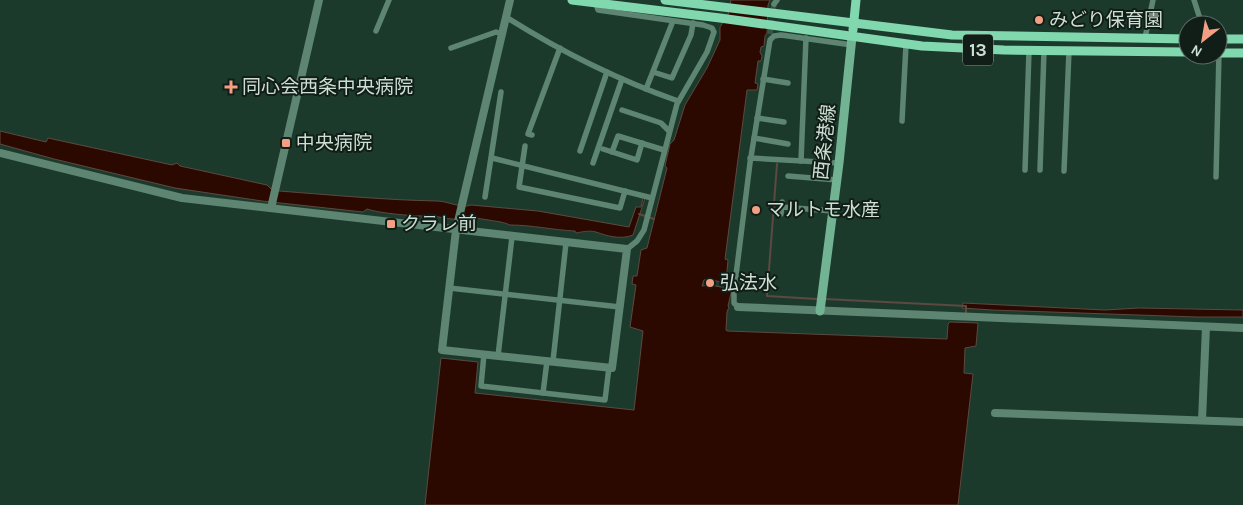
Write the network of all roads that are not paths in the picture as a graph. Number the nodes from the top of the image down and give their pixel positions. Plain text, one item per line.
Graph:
1 (319, 0) edge
2 (390, 0) edge
3 (510, 0) edge
4 (572, 0) edge
5 (665, 0) edge
6 (856, 0) edge
7 (1152, 0) edge
8 (1194, 0) edge
9 (595, 1) edge
10 (617, 2) edge
11 (1199, 15) edge
12 (506, 17) junction
13 (673, 21) junction
14 (693, 23) junction
15 (854, 24) junction
16 (376, 31) dead end
17 (770, 33) junction
18 (502, 34) junction
19 (806, 38) junction
20 (1145, 38) junction
21 (1178, 39) edge
22 (1228, 39) edge
23 (1243, 39) edge
24 (852, 41) junction
25 (906, 45) junction
26 (451, 48) dead end
27 (560, 48) junction
28 (1029, 51) junction
29 (1044, 51) junction
30 (1069, 51) junction
31 (1178, 52) edge
32 (1228, 53) edge
33 (1243, 53) edge
34 (1219, 65) edge
35 (607, 72) junction
36 (653, 72) junction
37 (622, 79) junction
38 (763, 79) junction
39 (788, 83) dead end
40 (646, 89) junction
41 (501, 92) dead end
42 (487, 98) junction
43 (500, 101) junction
44 (678, 101) junction
45 (622, 110) dead end
46 (757, 118) junction
47 (902, 121) dead end
48 (784, 122) dead end
49 (669, 131) junction
50 (532, 135) dead end
51 (754, 138) junction
52 (642, 143) junction
53 (788, 144) dead end
54 (525, 146) dead end
55 (603, 149) dead end
56 (664, 150) junction
57 (580, 151) dead end
58 (612, 152) junction
59 (0, 153) edge
60 (492, 158) junction
61 (750, 158) junction
62 (801, 161) junction
63 (593, 163) dead end
64 (839, 163) junction
65 (521, 166) junction
66 (1025, 170) dead end
67 (1040, 170) dead end
68 (1064, 171) dead end
69 (788, 177) dead end
70 (1216, 177) dead end
71 (837, 180) junction
72 (625, 191) junction
73 (485, 198) dead end
74 (652, 198) junction
75 (272, 206) junction
76 (833, 211) junction
77 (781, 214) dead end
78 (456, 227) junction
79 (512, 237) junction
80 (566, 243) junction
81 (627, 249) junction
82 (449, 288) junction
83 (505, 294) junction
84 (560, 300) junction
85 (620, 307) junction
86 (738, 307) joint
87 (820, 311) junction
88 (1206, 326) junction
89 (1243, 328) edge
90 (484, 354) junction
91 (498, 356) junction
92 (550, 361) junction
93 (609, 367) junction
94 (542, 393) junction
95 (995, 413) dead end
96 (1202, 420) junction
97 (1243, 422) edge

1 - 75 street
2 - 16 street
3 - 12 street
4 - 9 main road, 13
5 - 15 main road, 13
6 - 15 main road
7 - 20 street
8 - 11 street
9 - 10 main road, 13
9 - 13 street
10 - 17 main road, 13
12 - 18 street
12 - 27 street
13 - 14 street
13 - 36 street
14 - 36 street
14 - 44 street
15 - 20 main road, 13
15 - 24 main road
17 - 19 street
17 - 24 main road, 13
17 - 38 street
18 - 26 street
18 - 42 street
19 - 24 street
19 - 62 street
20 - 21 main road, 13
22 - 23 main road
24 - 25 main road, 13
24 - 64 main road, 西条港線
25 - 28 main road, 13
25 - 47 street
27 - 35 street
27 - 50 street
28 - 29 main road, 13
28 - 66 street
29 - 30 main road, 13
29 - 67 street
30 - 31 main road, 13
30 - 68 street
32 - 33 main road
34 - 70 street
35 - 37 street
35 - 57 street
36 - 40 street
37 - 40 street
37 - 63 street
38 - 39 street
38 - 46 street
40 - 44 street
41 - 43 street
42 - 43 street
42 - 78 street
43 - 60 street
44 - 49 street
45 - 49 street
46 - 48 street
46 - 51 street
49 - 56 street
51 - 53 street
51 - 61 street
52 - 56 street
52 - 58 street
52 - 58 street
54 - 65 street
55 - 58 street
56 - 74 street
59 - 75 street
60 - 65 street
60 - 73 street
61 - 62 street
61 - 86 street
62 - 64 street
64 - 71 main road, 西条港線
65 - 72 street
65 - 72 street
69 - 71 street
71 - 76 main road, 西条港線
72 - 74 street
74 - 81 street
75 - 78 street
76 - 77 street
76 - 87 main road, 西条港線
78 - 79 street
78 - 82 street
79 - 80 street
79 - 83 street
80 - 81 street
80 - 84 street
81 - 85 street
82 - 83 street
82 - 90 street
83 - 84 street
83 - 91 street
84 - 85 street
84 - 92 street
85 - 93 street
86 - 87 street
87 - 88 street
88 - 89 street
88 - 96 street
90 - 91 street
90 - 94 street
91 - 92 street
92 - 93 street
92 - 94 street
93 - 94 street
95 - 96 street
96 - 97 street

